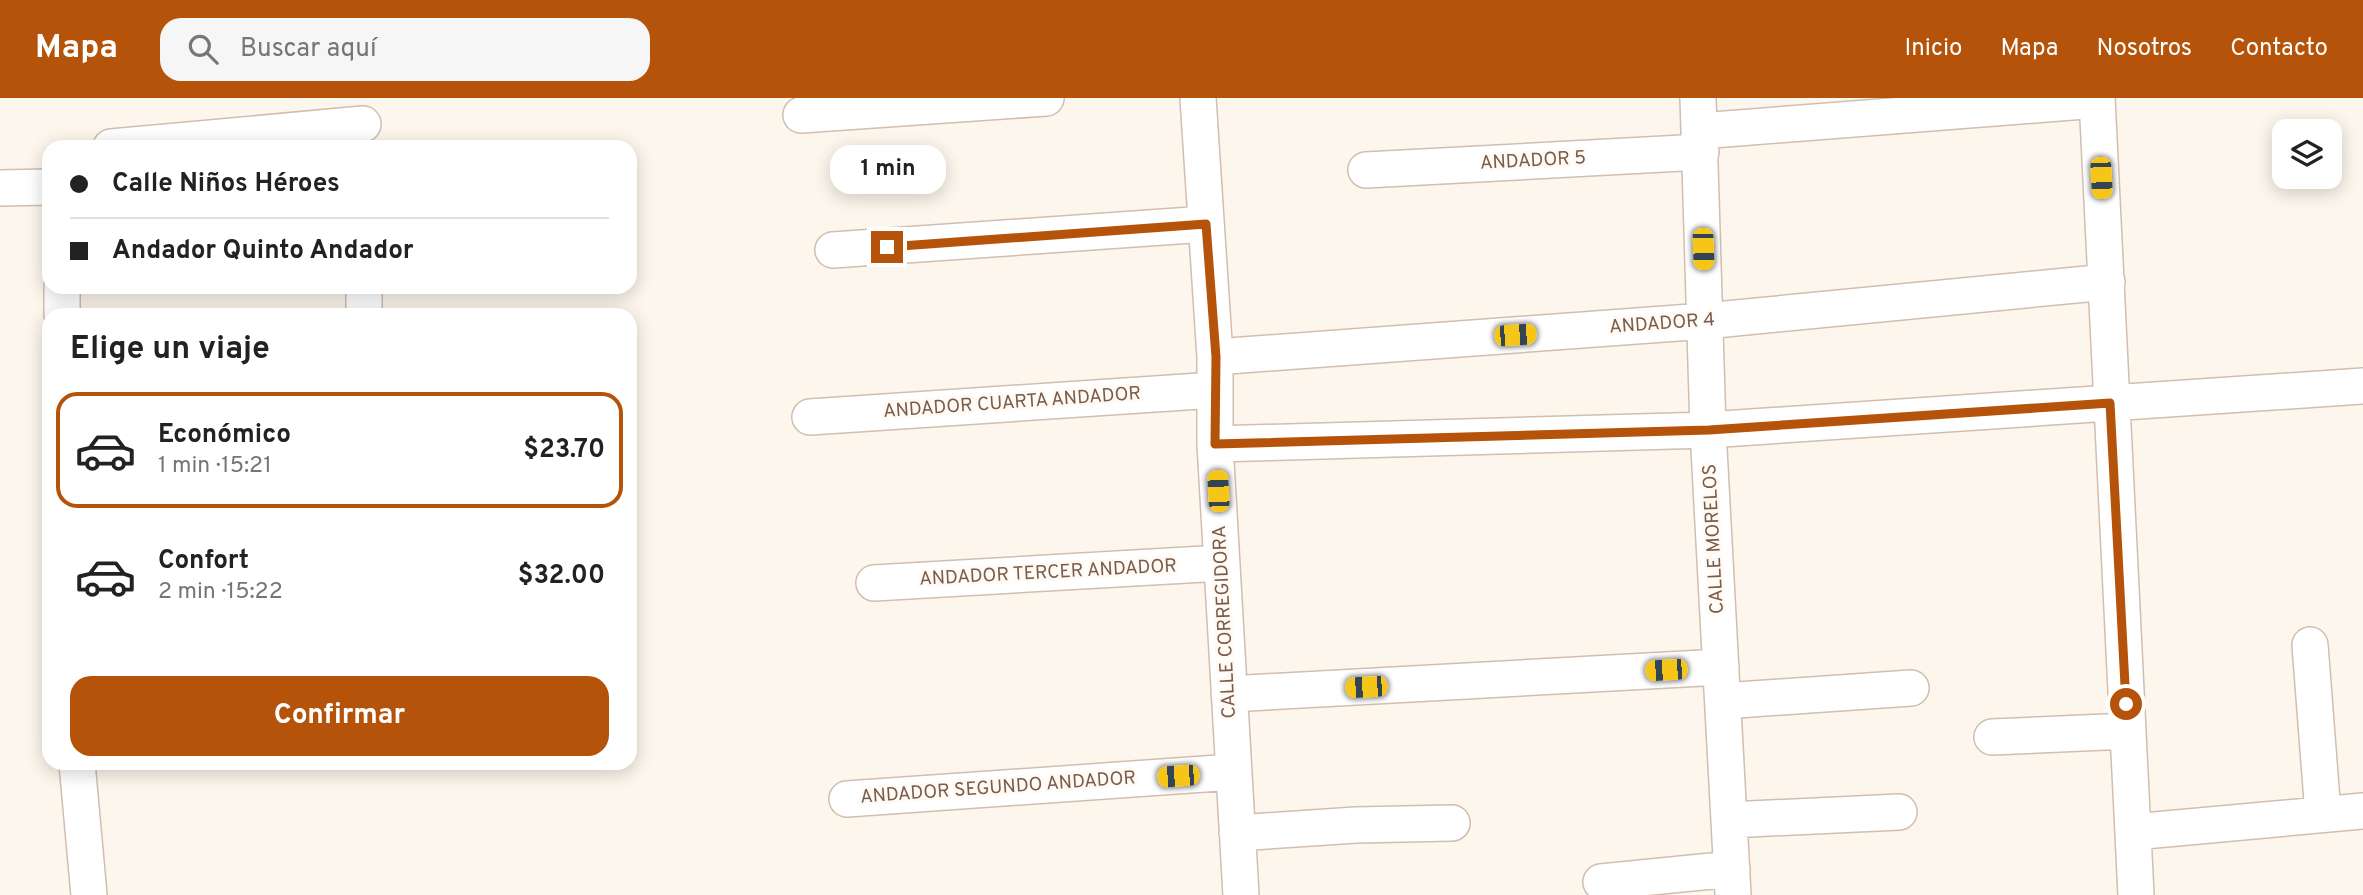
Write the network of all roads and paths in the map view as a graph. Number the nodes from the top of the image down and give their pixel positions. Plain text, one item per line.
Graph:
1 (1046, 98) edge
2 (1198, 98) edge
3 (2097, 99) edge
4 (801, 115) dead end
5 (363, 123) edge
6 (1700, 127) edge
7 (184, 140) edge
8 (1366, 170) dead end
9 (42, 187) edge
10 (0, 188) edge
11 (1206, 224) junction
12 (833, 250) dead end
13 (2107, 282) junction
14 (1705, 321) junction
15 (1215, 373) junction
16 (2363, 386) edge
17 (2110, 403) junction
18 (810, 417) dead end
19 (1709, 430) junction
20 (1215, 444) junction
21 (1222, 563) junction
22 (874, 583) dead end
23 (2311, 645) dead end
24 (1722, 684) junction
25 (1911, 688) dead end
26 (1229, 694) junction
27 (2128, 731) junction
28 (1992, 737) dead end
29 (78, 770) edge
30 (1233, 772) junction
31 (847, 799) dead end
32 (2363, 811) edge
33 (1899, 812) dead end
34 (2323, 814) junction
35 (1729, 821) junction
36 (1452, 823) dead end
37 (2133, 832) junction
38 (1237, 833) junction
39 (1601, 882) dead end
40 (1733, 882) edge
41 (89, 895) edge
42 (1241, 895) edge
43 (2136, 895) edge

1 - 4 street
2 - 11 street, CALLE CORREGIDORA
3 - 6 street, ANDADOR 5
3 - 13 street
5 - 7 street
6 - 8 street, ANDADOR 5
6 - 14 street, CALLE MORELOS
9 - 10 street
11 - 12 street
11 - 15 street, CALLE CORREGIDORA
13 - 14 street, ANDADOR 4
13 - 17 street
14 - 15 street, ANDADOR 4
14 - 19 street, CALLE MORELOS
15 - 18 street, ANDADOR CUARTA ANDADOR
15 - 20 street, CALLE CORREGIDORA
16 - 17 street
17 - 19 street
17 - 27 street
19 - 20 street
19 - 24 street, CALLE MORELOS
20 - 21 street, CALLE CORREGIDORA
21 - 22 street, ANDADOR TERCER ANDADOR
21 - 26 street, CALLE CORREGIDORA
23 - 34 street
24 - 25 street
24 - 26 street
24 - 35 street, CALLE MORELOS
26 - 30 street, CALLE CORREGIDORA
27 - 28 street
27 - 37 street
29 - 41 street
30 - 31 street, ANDADOR SEGUNDO ANDADOR
30 - 38 street, CALLE CORREGIDORA
32 - 34 street
33 - 35 street
34 - 37 street
35 - 40 street, CALLE MORELOS
36 - 38 street
37 - 43 street
38 - 42 street, CALLE CORREGIDORA
39 - 40 street

